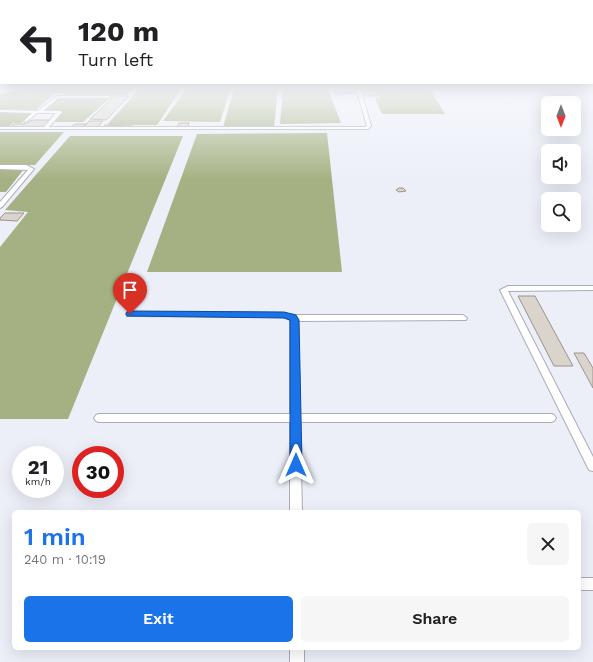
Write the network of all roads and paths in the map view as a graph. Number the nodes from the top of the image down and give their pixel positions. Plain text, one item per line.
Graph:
1 (30, 118) edge
2 (54, 118) edge
3 (367, 118) edge
4 (26, 121) dead end
5 (0, 128) edge
6 (45, 128) junction
7 (0, 167) edge
8 (0, 206) edge
9 (593, 288) edge
10 (130, 314) dead end
11 (293, 318) junction
12 (463, 318) dead end
13 (99, 418) dead end
14 (296, 418) junction
15 (551, 418) dead end
16 (593, 467) edge
17 (296, 510) edge
18 (581, 584) edge
19 (593, 584) edge
20 (297, 650) edge
21 (297, 662) edge

1 - 4 street
2 - 6 street
3 - 6 street
5 - 6 street
7 - 8 street
9 - 16 street
10 - 11 street
11 - 12 street
11 - 14 street
13 - 14 street
14 - 15 street
14 - 17 street
18 - 19 street
20 - 21 street

